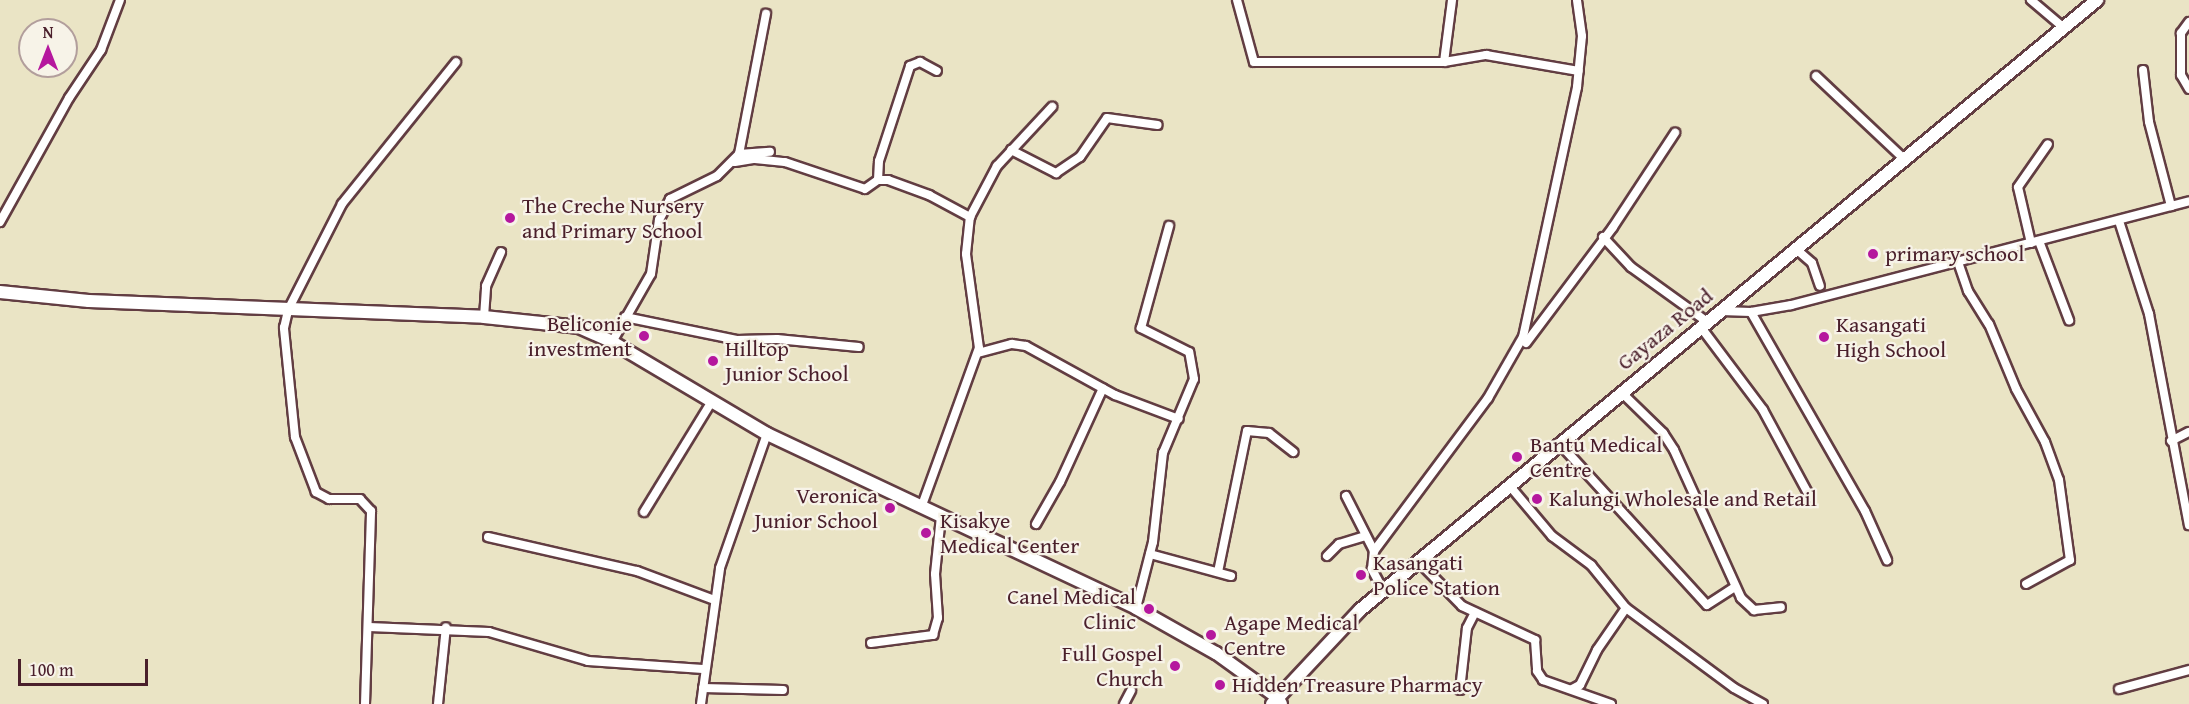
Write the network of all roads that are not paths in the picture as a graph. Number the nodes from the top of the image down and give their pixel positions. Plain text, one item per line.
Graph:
1 (120, 0) edge
2 (1237, 0) edge
3 (1452, 0) edge
4 (1577, 0) edge
5 (2031, 0) edge
6 (2097, 0) edge
7 (766, 14) dead end
8 (2189, 22) edge
9 (2064, 27) junction
10 (456, 62) dead end
11 (1444, 62) junction
12 (2143, 70) dead end
13 (937, 71) dead end
14 (1579, 71) junction
15 (1816, 76) dead end
16 (2186, 82) edge
17 (2189, 89) edge
18 (1052, 107) dead end
19 (1158, 124) dead end
20 (1675, 134) dead end
21 (2048, 144) dead end
22 (1011, 150) junction
23 (771, 152) dead end
24 (737, 158) junction
25 (1905, 160) junction
26 (878, 180) junction
27 (2189, 201) edge
28 (2171, 206) junction
29 (970, 217) junction
30 (2120, 221) junction
31 (0, 222) edge
32 (1168, 226) dead end
33 (1603, 237) junction
34 (2035, 242) junction
35 (1796, 249) junction
36 (501, 252) dead end
37 (1958, 262) junction
38 (1820, 286) dead end
39 (0, 292) edge
40 (288, 310) junction
41 (1720, 311) junction
42 (1751, 312) junction
43 (484, 318) junction
44 (625, 318) junction
45 (2069, 320) dead end
46 (1703, 323) junction
47 (612, 342) junction
48 (860, 347) dead end
49 (978, 353) junction
50 (1513, 360) junction
51 (1103, 388) junction
52 (1621, 392) junction
53 (712, 400) junction
54 (1179, 419) junction
55 (2189, 432) edge
56 (767, 434) junction
57 (2171, 441) junction
58 (1558, 443) junction
59 (1293, 452) dead end
60 (1509, 485) junction
61 (1346, 496) dead end
62 (1810, 497) dead end
63 (921, 508) junction
64 (644, 512) dead end
65 (941, 516) junction
66 (1036, 524) dead end
67 (2189, 525) edge
68 (1366, 536) junction
69 (488, 537) dead end
70 (1374, 551) junction
71 (1150, 554) junction
72 (1327, 556) dead end
73 (1887, 560) dead end
74 (1418, 561) junction
75 (1218, 572) junction
76 (1231, 576) dead end
77 (2026, 584) dead end
78 (1735, 587) junction
79 (1383, 590) junction
80 (714, 600) junction
81 (1781, 607) dead end
82 (1136, 608) junction
83 (1626, 608) junction
84 (1474, 614) junction
85 (369, 627) junction
86 (446, 627) junction
87 (871, 643) dead end
88 (703, 669) junction
89 (2189, 670) edge
90 (702, 688) junction
91 (1572, 689) junction
92 (2119, 689) dead end
93 (783, 690) dead end
94 (1460, 690) dead end
95 (1131, 691) dead end
96 (1277, 702) edge
97 (1609, 703) edge
98 (365, 704) edge
99 (438, 704) edge
100 (701, 704) edge
101 (1124, 704) edge
102 (1763, 704) edge

1 - 31 street
2 - 11 street
3 - 11 street
4 - 14 street
5 - 9 street
6 - 9 street, Gayaza Road
7 - 24 street
8 - 16 street
9 - 25 street, Gayaza Road
10 - 40 street
11 - 14 street
12 - 28 street
13 - 26 street
14 - 50 street
15 - 25 street
16 - 17 street
18 - 22 street
19 - 22 street
20 - 33 street
21 - 34 street
22 - 29 street
23 - 24 street
24 - 26 street
24 - 44 street
25 - 35 street, Gayaza Road
26 - 29 street
27 - 28 street
28 - 30 street
29 - 49 street
30 - 34 street
30 - 57 street
32 - 54 street
33 - 46 street
33 - 50 street
34 - 37 street
34 - 45 street
35 - 38 street
35 - 41 street, Gayaza Road
36 - 43 street
37 - 42 street
37 - 77 street
39 - 40 street
40 - 43 street
40 - 85 street
41 - 42 street
41 - 46 street, Gayaza Road
42 - 73 street
43 - 47 street
44 - 47 street
44 - 48 street
46 - 52 street, Gayaza Road
46 - 62 street
47 - 53 street
49 - 51 street
49 - 63 street
50 - 70 street
51 - 54 street
51 - 66 street
52 - 58 street, Gayaza Road
52 - 78 street
53 - 56 street
53 - 64 street
54 - 71 street
55 - 57 street
56 - 63 street
56 - 80 street
57 - 67 street
58 - 60 street, Gayaza Road
58 - 78 street
59 - 75 street
60 - 74 street, Gayaza Road
60 - 83 street
61 - 68 street
63 - 65 street
65 - 82 street
65 - 87 street
68 - 70 street
68 - 72 street
69 - 80 street
70 - 79 street
71 - 75 street
71 - 82 street
74 - 79 street, Gayaza Road
74 - 84 street
75 - 76 street
78 - 81 street
79 - 96 street, Gayaza Road
80 - 88 street
82 - 96 street
83 - 91 street
83 - 102 street
84 - 91 street
84 - 94 street
85 - 86 street
85 - 98 street
86 - 88 street
86 - 99 street
88 - 90 street
89 - 92 street
90 - 93 street
90 - 100 street
91 - 97 street
95 - 101 street

